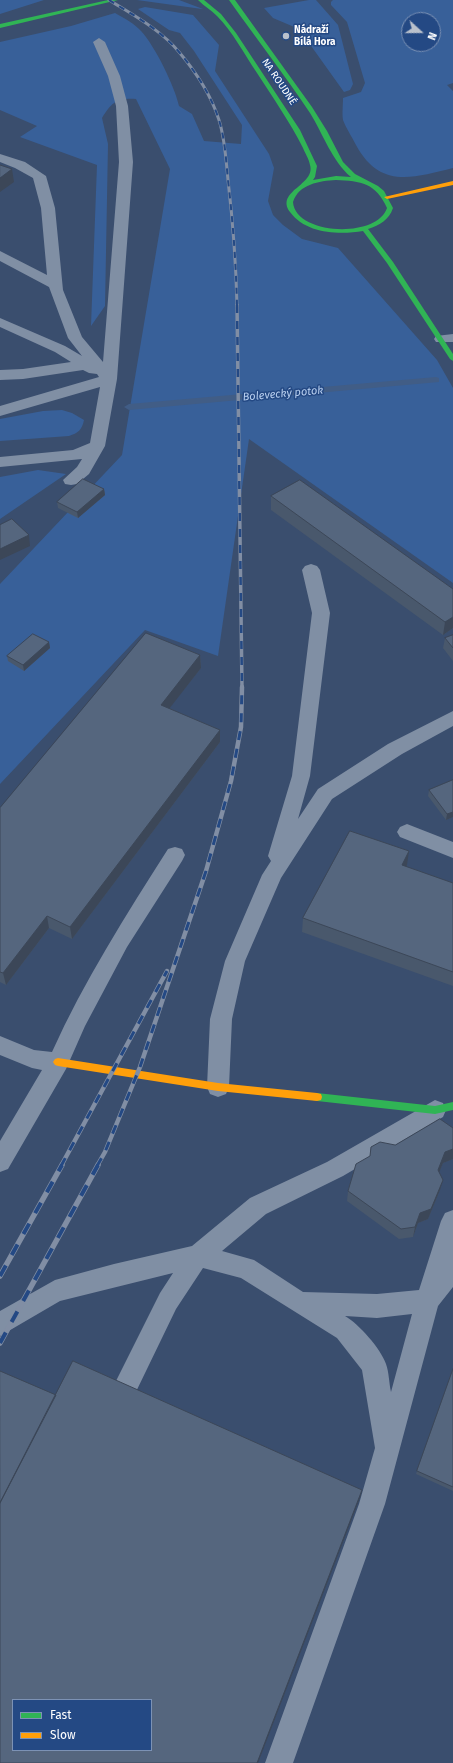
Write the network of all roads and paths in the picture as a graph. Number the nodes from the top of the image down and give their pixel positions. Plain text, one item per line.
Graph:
1 (82, 0) edge
2 (115, 0) edge
3 (201, 0) edge
4 (232, 0) edge
5 (23, 21) junction
6 (0, 26) edge
7 (99, 42) dead end
8 (0, 158) edge
9 (361, 181) junction
10 (453, 183) edge
11 (305, 185) junction
12 (387, 197) junction
13 (365, 229) junction
14 (0, 255) edge
15 (55, 285) junction
16 (0, 322) edge
17 (447, 339) edge
18 (453, 359) edge
19 (91, 364) junction
20 (0, 375) edge
21 (109, 379) junction
22 (0, 411) edge
23 (97, 446) junction
24 (0, 462) edge
25 (71, 480) dead end
26 (311, 570) dead end
27 (453, 718) edge
28 (407, 832) dead end
29 (453, 850) edge
30 (175, 855) dead end
31 (272, 875) junction
32 (0, 1044) edge
33 (58, 1062) junction
34 (218, 1087) junction
35 (444, 1108) edge
36 (0, 1162) edge
37 (453, 1221) edge
38 (198, 1256) junction
39 (453, 1268) edge
40 (428, 1301) junction
41 (300, 1303) junction
42 (0, 1324) edge
43 (123, 1391) edge
44 (387, 1451) junction
45 (279, 1763) edge

1 - 5 main road
2 - 5 main road
3 - 11 main road, NA ROUDNÉ
4 - 9 main road, NA ROUDNÉ
5 - 6 main road
7 - 21 lane
8 - 15 lane
9 - 11 main road, NA ROUDNÉ
9 - 12 main road, NA ROUDNÉ
10 - 12 main road
11 - 13 main road, NA ROUDNÉ
12 - 13 main road, NA ROUDNÉ
13 - 17 main road
14 - 15 lane
15 - 19 lane
16 - 19 lane
17 - 18 main road
19 - 20 lane
19 - 21 lane
21 - 22 lane
21 - 23 lane
23 - 24 lane
23 - 25 lane
26 - 31 lane
27 - 31 lane
28 - 29 lane
30 - 33 lane
31 - 34 lane
32 - 33 lane
33 - 34 main road
33 - 36 lane
34 - 35 main road
35 - 38 lane
37 - 40 lane
38 - 41 lane
38 - 42 lane
38 - 43 lane
39 - 40 lane
40 - 41 lane
40 - 44 lane
41 - 44 lane
44 - 45 lane

